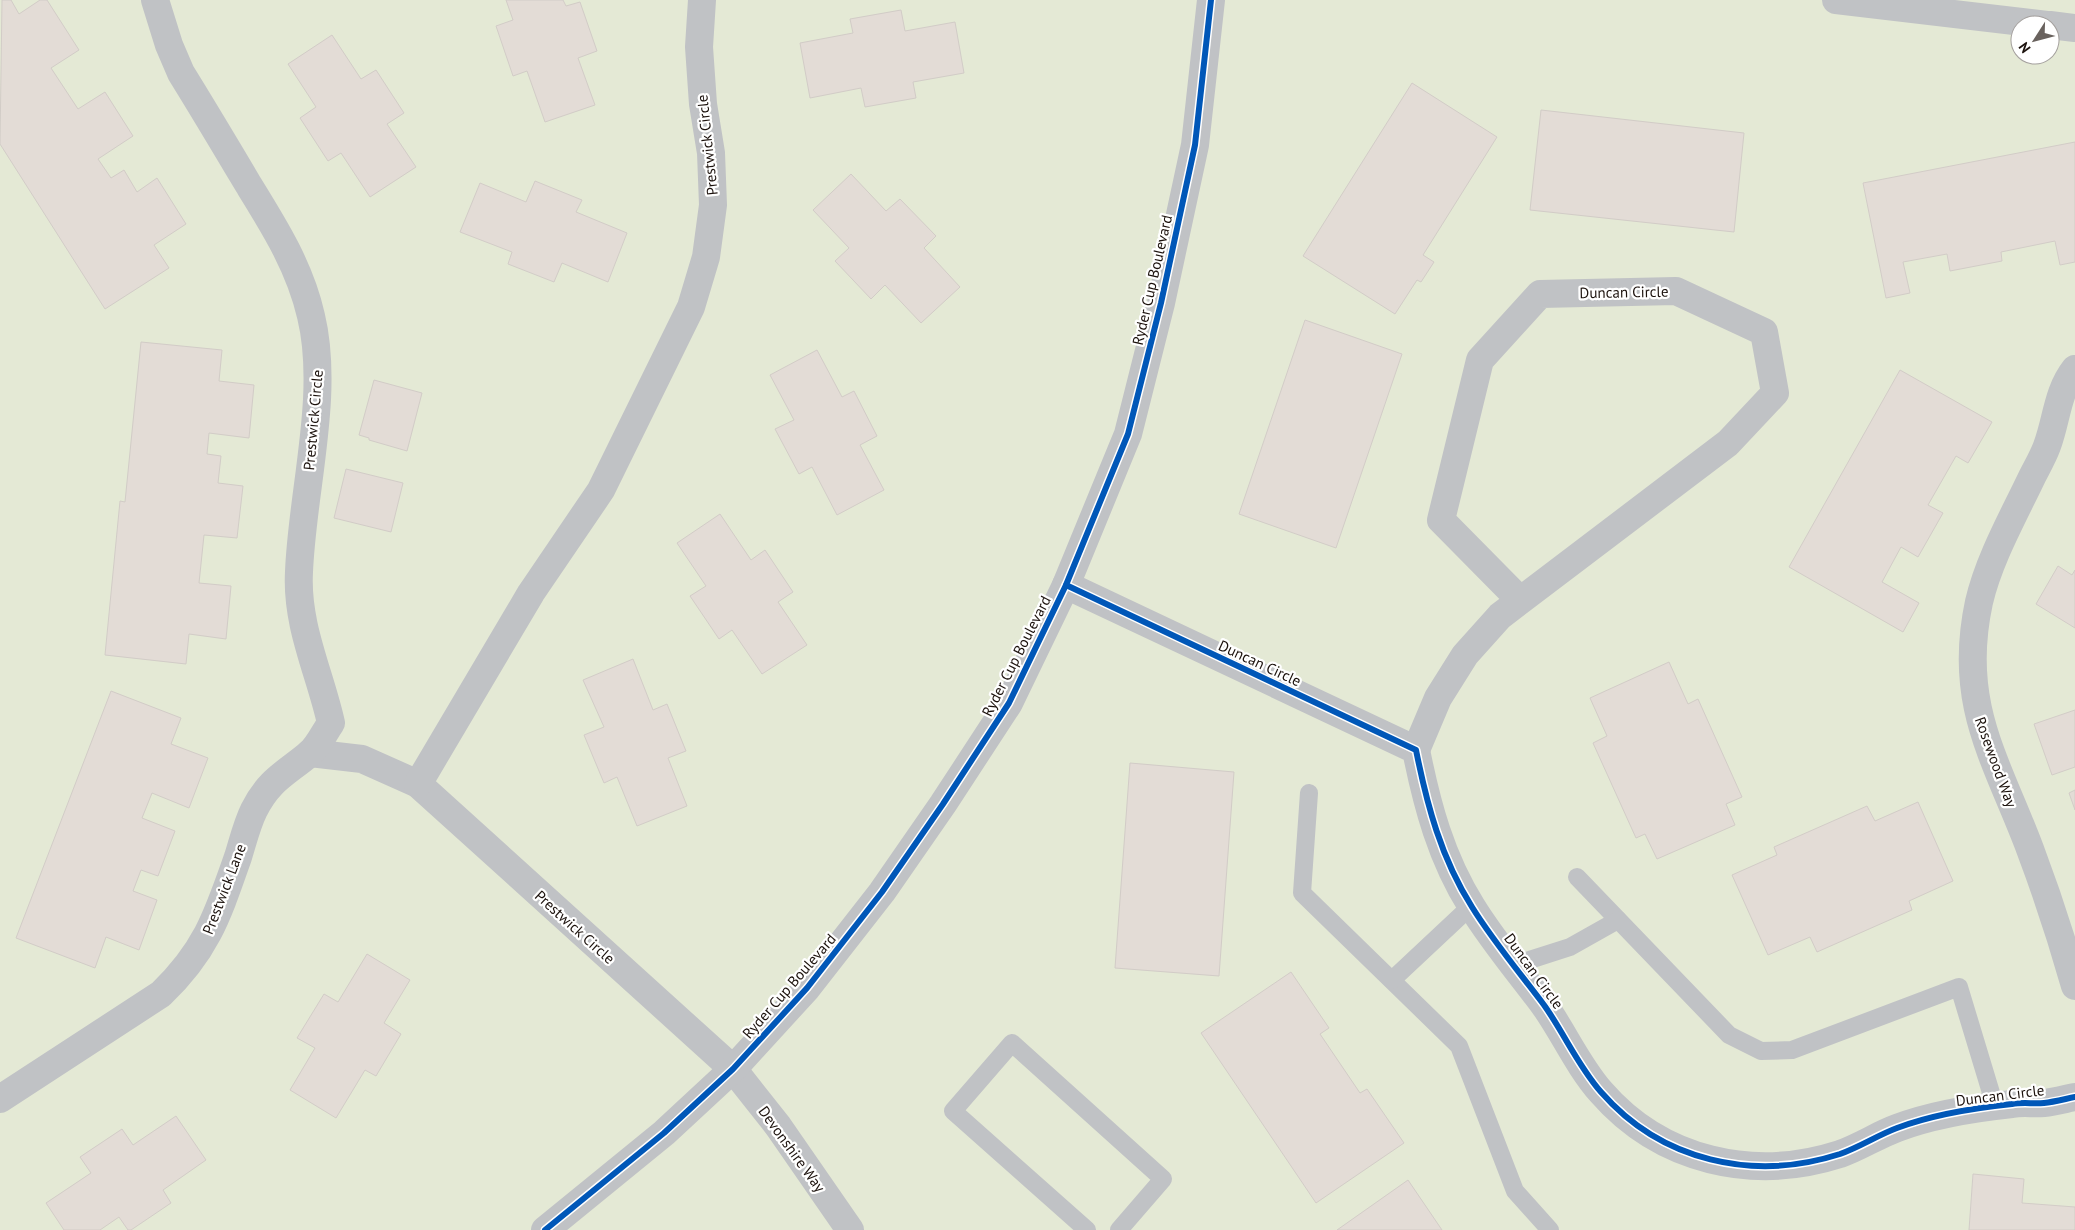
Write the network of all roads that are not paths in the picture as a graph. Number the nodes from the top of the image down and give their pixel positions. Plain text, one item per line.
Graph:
1 (155, 0) edge
2 (702, 0) edge
3 (1211, 0) edge
4 (1836, 0) edge
5 (2010, 20) edge
6 (2060, 26) edge
7 (2075, 28) edge
8 (2075, 368) edge
9 (1066, 585) junction
10 (1519, 599) junction
11 (1416, 750) junction
12 (310, 753) junction
13 (418, 784) junction
14 (1310, 793) dead end
15 (1577, 877) dead end
16 (1471, 906) junction
17 (1618, 920) junction
18 (1514, 965) junction
19 (1392, 980) junction
20 (2075, 986) edge
21 (732, 1069) junction
22 (2075, 1097) edge
23 (0, 1099) edge
24 (1995, 1106) junction
25 (545, 1230) edge
26 (850, 1230) edge
27 (1087, 1230) edge
28 (1119, 1230) edge
29 (1550, 1230) edge

1 - 12 street, Prestwick Circle
2 - 13 street, Prestwick Circle
3 - 9 street, Ryder Cup Boulevard
4 - 5 street
6 - 7 street
8 - 20 street, Rosewood Way
9 - 11 street, Duncan Circle
9 - 21 street, Ryder Cup Boulevard
10 - 10 street, Duncan Circle
10 - 11 street, Duncan Circle
11 - 16 street, Duncan Circle
12 - 13 street, Prestwick Circle
12 - 23 street, Prestwick Lane
13 - 21 street, Prestwick Circle
14 - 19 lane
15 - 17 lane
16 - 18 street, Duncan Circle
16 - 19 lane
17 - 18 lane
17 - 24 lane
18 - 24 street, Duncan Circle
19 - 29 lane
21 - 25 street, Ryder Cup Boulevard
21 - 26 street, Devonshire Way
22 - 24 street, Duncan Circle
27 - 28 lane

